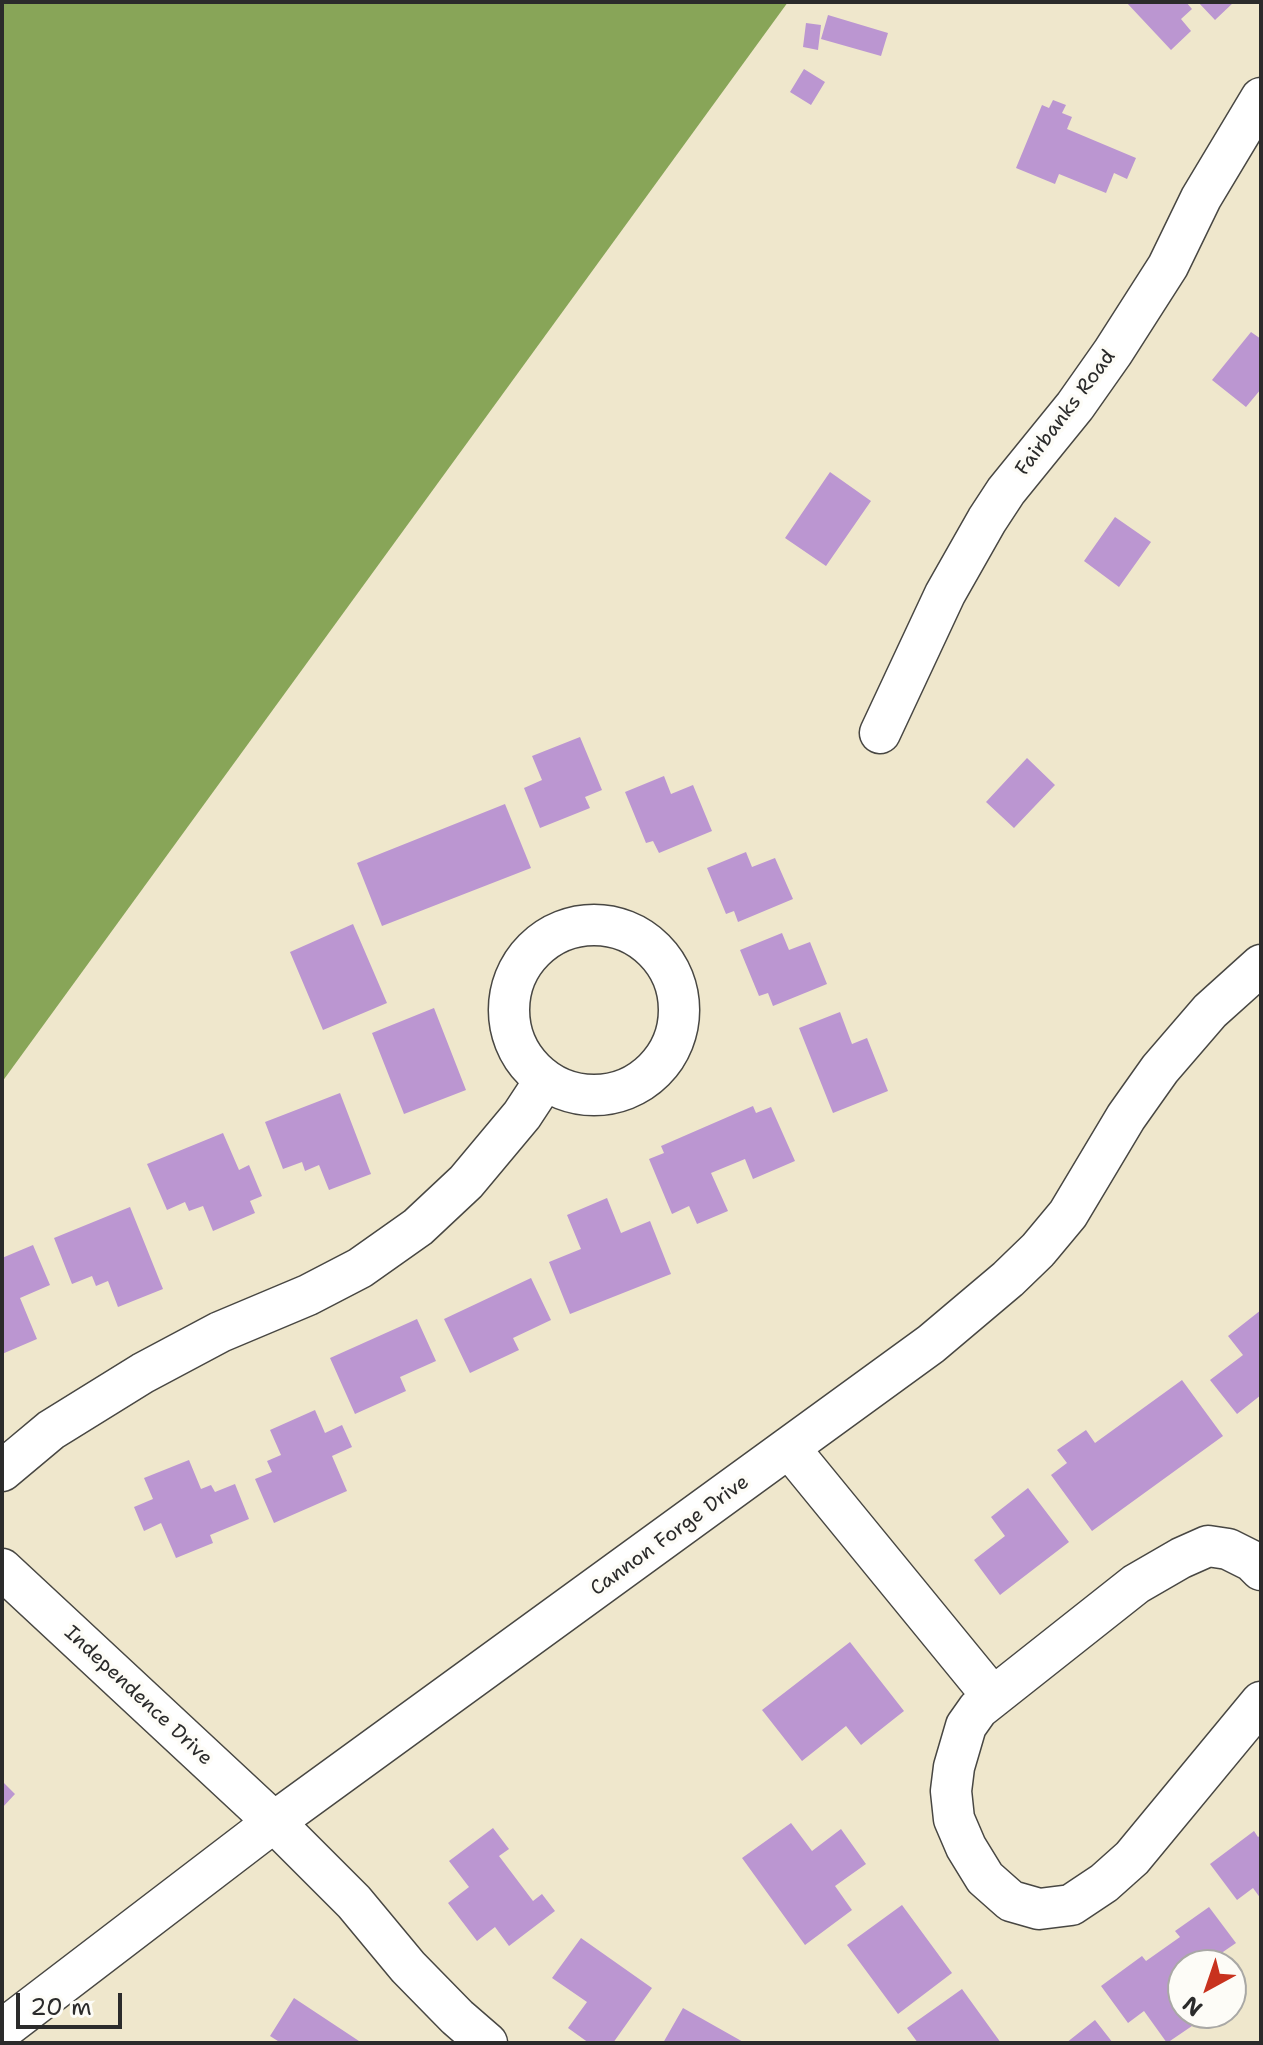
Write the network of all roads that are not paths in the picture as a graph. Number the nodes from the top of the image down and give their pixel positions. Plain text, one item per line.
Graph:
1 (1261, 98) edge
2 (880, 733) dead end
3 (1261, 965) edge
4 (545, 1080) junction
5 (790, 1449) junction
6 (2, 1471) edge
7 (2, 1569) edge
8 (1261, 1570) edge
9 (993, 1697) junction
10 (1261, 1702) edge
11 (274, 1822) junction
12 (2, 2030) edge
13 (487, 2043) edge

1 - 2 street, Fairbanks Road
3 - 5 street, Cannon Forge Drive
4 - 4 street
4 - 6 street
5 - 9 street
5 - 11 street, Cannon Forge Drive
7 - 11 street, Independence Drive
8 - 9 street
9 - 10 street
11 - 12 street, Cannon Forge Drive
11 - 13 street, Independence Drive

